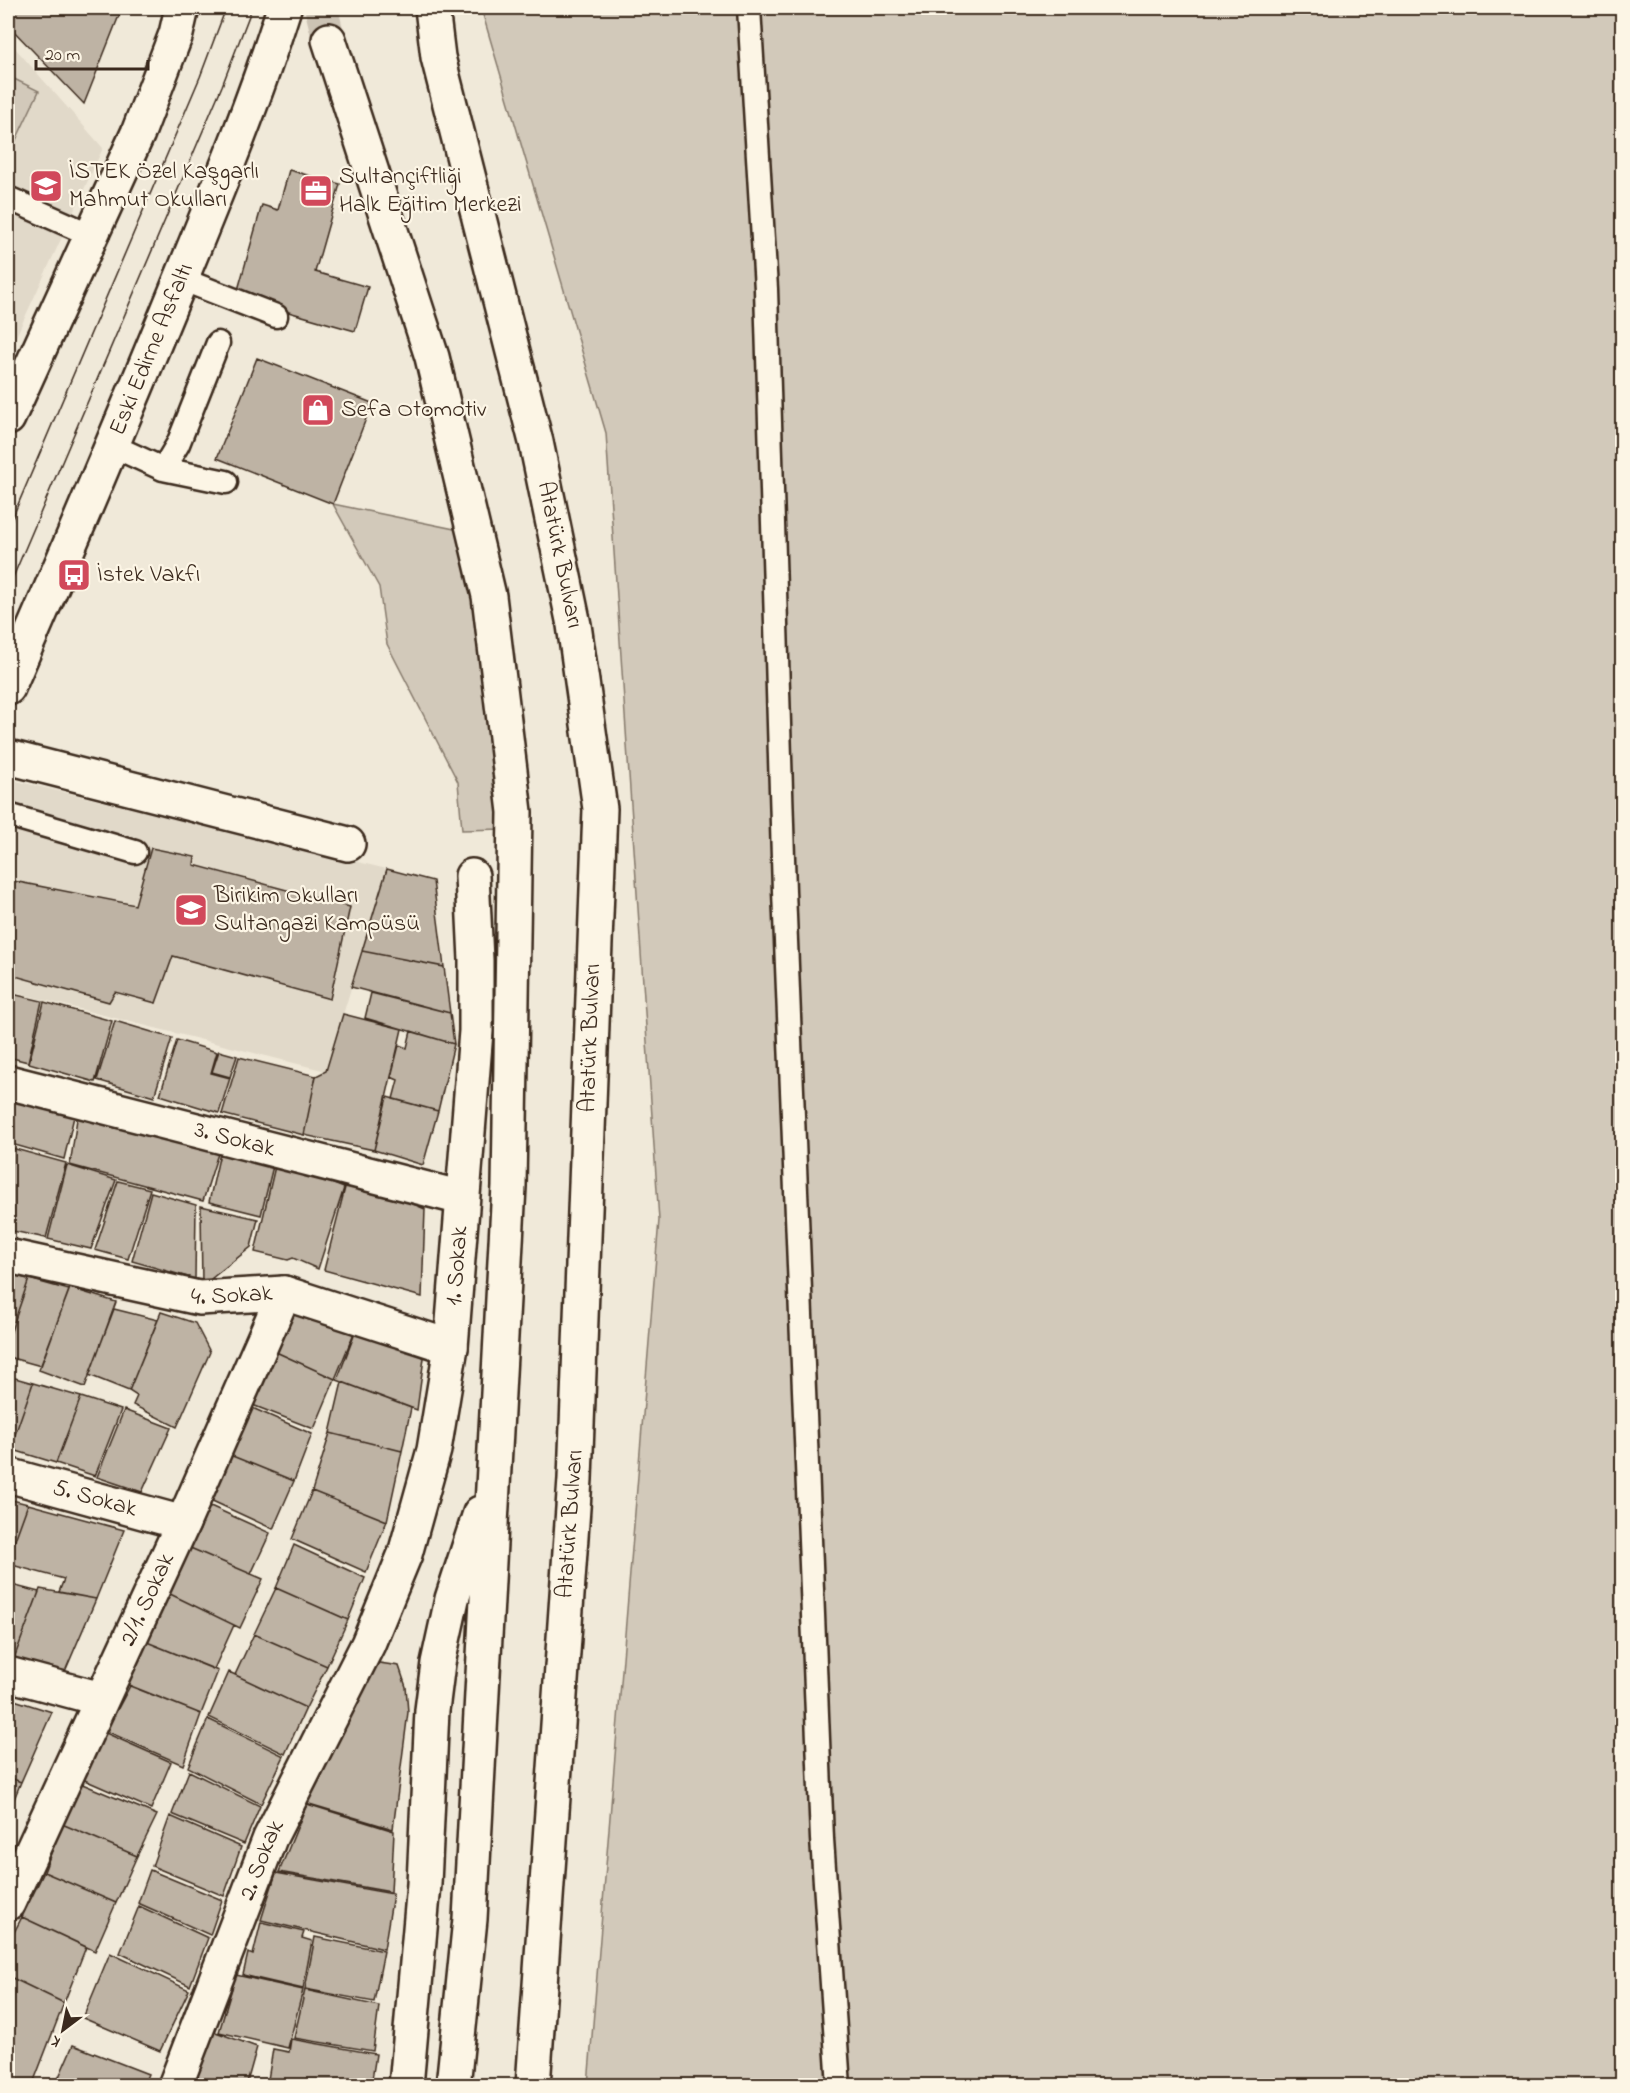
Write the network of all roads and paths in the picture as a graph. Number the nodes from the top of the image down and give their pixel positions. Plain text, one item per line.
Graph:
1 (182, 8) edge
2 (284, 8) edge
3 (432, 8) edge
4 (749, 8) edge
5 (329, 40) tunnel mouth
6 (8, 198) edge
7 (91, 235) junction
8 (181, 279) junction
9 (276, 316) dead end
10 (218, 343) dead end
11 (8, 418) edge
12 (113, 446) junction
13 (163, 469) junction
14 (226, 482) dead end
15 (8, 688) edge
16 (8, 757) edge
17 (8, 815) edge
18 (348, 844) dead end
19 (135, 852) dead end
20 (472, 876) dead end
21 (8, 1082) edge
22 (462, 1198) junction
23 (8, 1256) edge
24 (284, 1293) junction
25 (451, 1347) junction
26 (494, 1471) junction
27 (8, 1475) edge
28 (183, 1523) junction
29 (368, 1644) joint
30 (8, 1674) edge
31 (101, 1699) junction
32 (11, 1885) edge
33 (175, 2085) edge
34 (406, 2085) edge
35 (453, 2085) edge
36 (533, 2085) edge
37 (839, 2085) edge

1 - 7 main road
2 - 8 main road, Eski Edirne Asfaltı
3 - 36 main road, Atatürk Bulvarı
4 - 37 lane
5 - 26 main road
6 - 7 lane
7 - 11 main road
8 - 9 lane
8 - 12 main road, Eski Edirne Asfaltı
10 - 13 lane
12 - 13 lane
12 - 15 main road, Eski Edirne Asfaltı
13 - 14 lane
16 - 18 main road
17 - 19 lane
20 - 22 main road, 1. Sokak
21 - 22 main road, 3. Sokak
22 - 25 main road, 1. Sokak
23 - 24 main road, 4. Sokak
24 - 25 main road, 4. Sokak
24 - 28 main road, 2/1. Sokak
25 - 29 main road, 1. Sokak
26 - 34 main road
26 - 35 main road
27 - 28 main road, 5. Sokak
28 - 31 main road, 2/1. Sokak
29 - 33 main road, 2. Sokak
30 - 31 main road
31 - 32 main road, 2/1. Sokak

